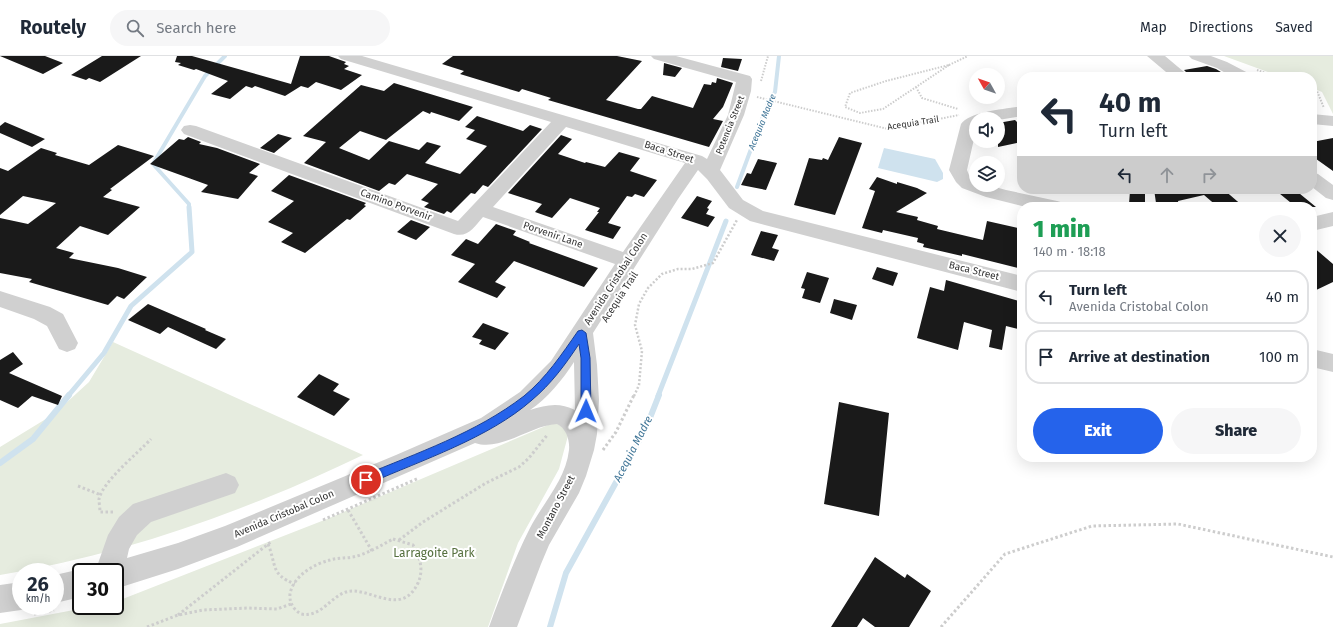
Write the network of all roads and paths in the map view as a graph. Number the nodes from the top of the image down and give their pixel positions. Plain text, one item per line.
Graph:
1 (346, 56) edge
2 (659, 56) edge
3 (768, 56) edge
4 (968, 56) edge
5 (1197, 56) edge
6 (1162, 57) edge
7 (375, 60) edge
8 (949, 65) junction
9 (1177, 72) edge
10 (1235, 72) edge
11 (752, 82) junction
12 (916, 87) junction
13 (758, 91) dead end
14 (1317, 91) edge
15 (958, 109) dead end
16 (1017, 112) edge
17 (1005, 113) edge
18 (969, 118) edge
19 (563, 120) junction
20 (1324, 120) edge
21 (969, 124) edge
22 (190, 130) dead end
23 (708, 170) junction
24 (1317, 182) edge
25 (1333, 194) edge
26 (1034, 202) edge
27 (479, 209) junction
28 (736, 210) junction
29 (1333, 219) edge
30 (1317, 223) edge
31 (627, 261) junction
32 (1017, 283) edge
33 (0, 299) edge
34 (582, 333) junction
35 (67, 343) dead end
36 (1317, 359) edge
37 (1333, 363) edge
38 (552, 428) dead end
39 (151, 439) dead end
40 (459, 439) junction
41 (591, 452) junction
42 (426, 475) dead end
43 (226, 484) dead end
44 (78, 486) dead end
45 (101, 495) junction
46 (348, 510) junction
47 (120, 511) dead end
48 (320, 521) dead end
49 (278, 538) dead end
50 (398, 540) junction
51 (268, 544) junction
52 (253, 550) dead end
53 (372, 551) junction
54 (1333, 557) edge
55 (112, 563) edge
56 (124, 572) edge
57 (295, 584) junction
58 (0, 599) edge
59 (12, 602) edge
60 (291, 604) junction
61 (178, 615) junction
62 (147, 627) edge
63 (503, 627) edge
64 (941, 627) edge

1 - 7 street, Baca Street
2 - 11 street
3 - 11 path
4 - 8 path
5 - 10 street
6 - 9 street
7 - 19 street, Baca Street
8 - 12 path
8 - 12 path
11 - 23 street, Potencia Street
12 - 15 path
13 - 18 path, Acequia Trail
14 - 20 path
16 - 17 street
19 - 23 street, Baca Street
19 - 27 street, Camino Porvenir
21 - 26 street
22 - 27 street, Camino Porvenir
23 - 28 street, Baca Street
23 - 31 street, Avenida Cristobal Colon
24 - 25 street
27 - 31 street, Porvenir Lane
28 - 32 street, Baca Street
28 - 41 path
29 - 30 street
31 - 34 street, Avenida Cristobal Colon
33 - 35 street
34 - 40 street, Avenida Cristobal Colon
34 - 41 street, Montano Street
36 - 37 street
38 - 50 path
39 - 45 path
40 - 41 street
40 - 56 street, Avenida Cristobal Colon
41 - 63 street, Montano Street
42 - 46 path
43 - 55 street
44 - 45 path
45 - 47 path
46 - 48 path
46 - 53 path
49 - 51 path
50 - 53 path
50 - 60 path
51 - 52 path
51 - 57 path
51 - 61 path
53 - 57 path
54 - 64 path
57 - 60 path
58 - 59 street
60 - 61 path
61 - 62 path

